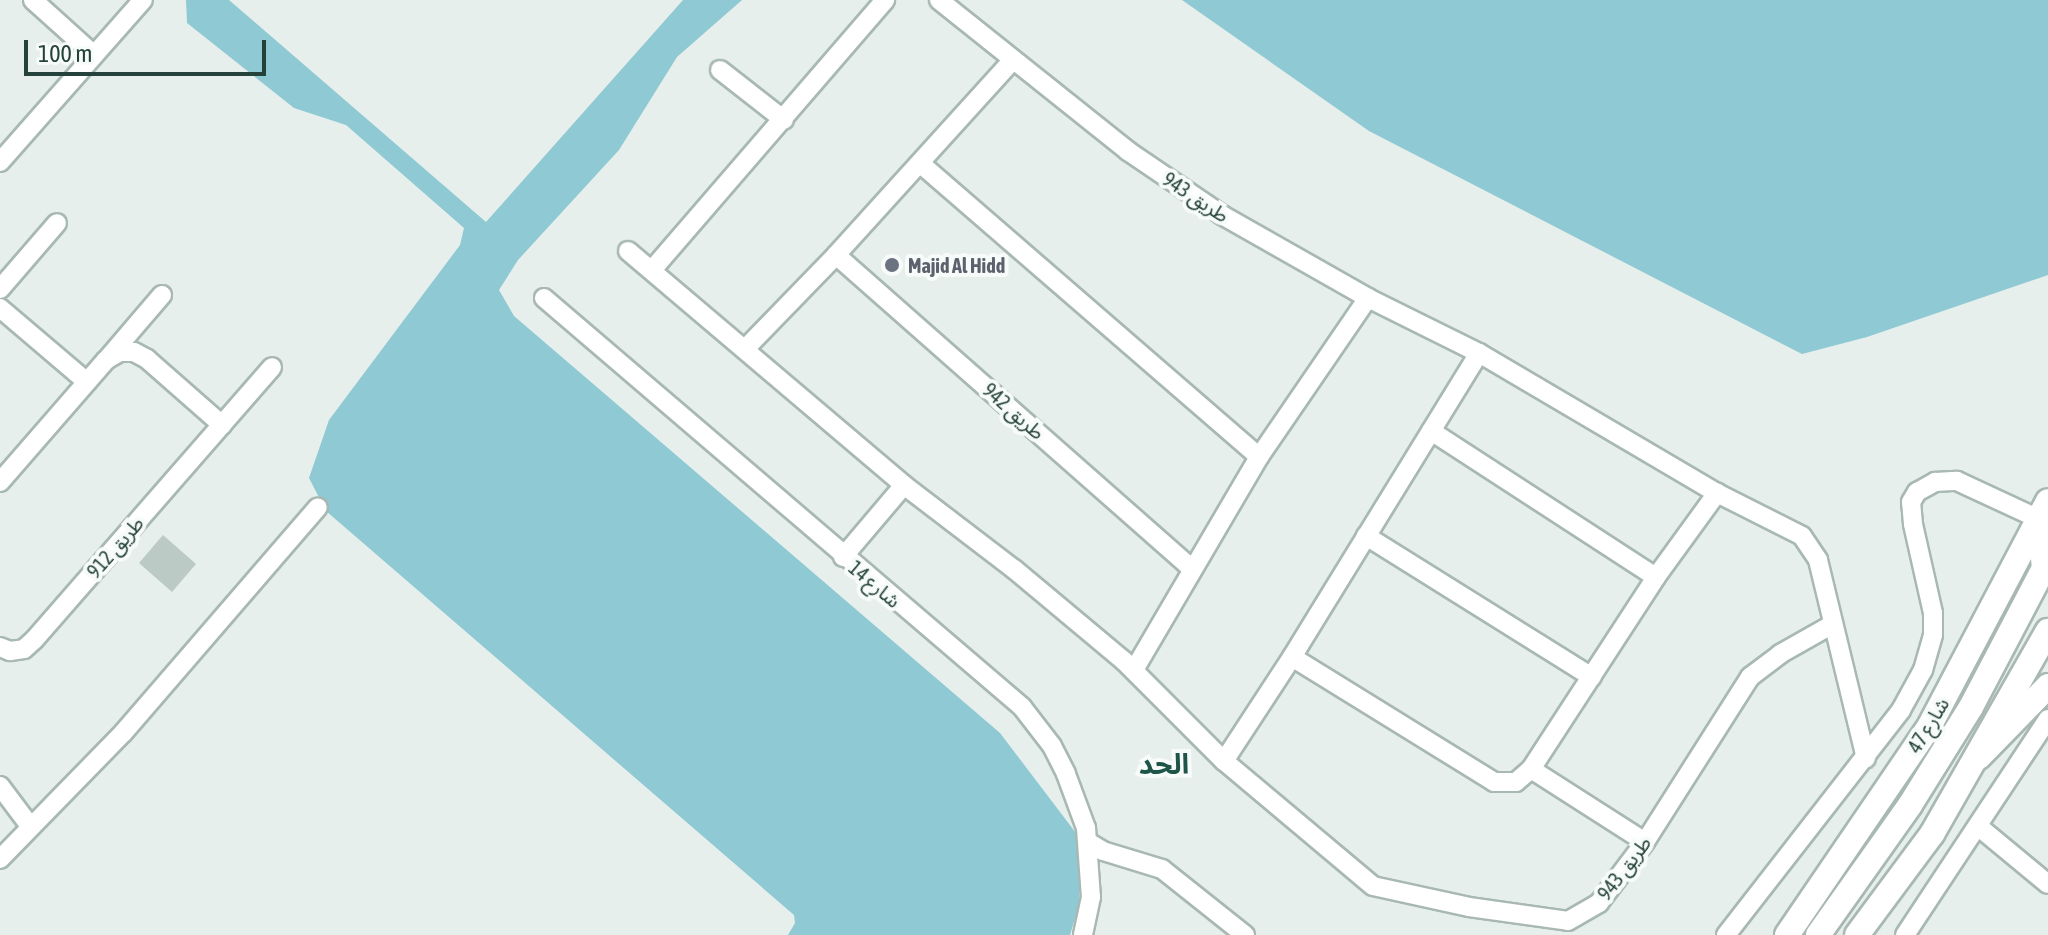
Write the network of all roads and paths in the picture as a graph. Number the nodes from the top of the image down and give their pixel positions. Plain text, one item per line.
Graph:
1 (33, 0) edge
2 (143, 0) edge
3 (885, 0) edge
4 (939, 0) edge
5 (94, 55) junction
6 (1013, 60) junction
7 (720, 70) dead end
8 (784, 120) junction
9 (0, 162) edge
10 (921, 164) junction
11 (57, 223) dead end
12 (628, 251) dead end
13 (836, 255) junction
14 (652, 270) junction
15 (0, 289) edge
16 (162, 295) dead end
17 (544, 298) dead end
18 (1368, 298) junction
19 (0, 308) edge
20 (745, 349) junction
21 (1479, 353) junction
22 (106, 360) junction
23 (272, 367) dead end
24 (87, 382) junction
25 (222, 425) junction
26 (1431, 431) junction
27 (1259, 457) junction
28 (0, 482) edge
29 (904, 485) junction
30 (1717, 493) junction
31 (318, 507) dead end
32 (2046, 515) edge
33 (1366, 536) junction
34 (843, 557) junction
35 (1191, 568) junction
36 (1656, 577) junction
37 (1833, 624) junction
38 (2048, 631) edge
39 (0, 647) edge
40 (1292, 657) junction
41 (1134, 670) junction
42 (1592, 677) junction
43 (2048, 686) edge
44 (2048, 719) edge
45 (1979, 757) junction
46 (1866, 758) junction
47 (1224, 761) junction
48 (1531, 769) junction
49 (0, 786) edge
50 (30, 826) junction
51 (1979, 827) junction
52 (1088, 842) junction
53 (1645, 842) junction
54 (0, 859) edge
55 (2048, 884) edge
56 (1083, 935) edge
57 (1245, 935) edge
58 (1726, 935) edge
59 (1787, 935) edge
60 (1818, 935) edge
61 (1857, 935) edge
62 (1905, 935) edge

1 - 5 street
2 - 5 street
3 - 8 street
4 - 6 street, طريق 943
5 - 9 street
6 - 10 street
6 - 18 street, طريق 943
7 - 8 street
8 - 14 street
10 - 13 street
10 - 27 street
11 - 15 street
12 - 14 street, طريق 943
13 - 20 street
13 - 35 street, طريق 942
14 - 20 street, طريق 943
16 - 22 street
17 - 34 street, شارع 14
18 - 21 street, طريق 943
18 - 27 street
19 - 24 street
20 - 29 street, طريق 943
21 - 26 street
21 - 30 street, طريق 943
22 - 24 street
22 - 25 street
23 - 25 street, طريق 912
24 - 28 street
25 - 39 street, طريق 912
26 - 33 street
26 - 36 street
27 - 35 street
29 - 34 street
29 - 41 street, طريق 943
30 - 36 street
30 - 37 street, طريق 943
31 - 50 street
32 - 46 street
32 - 59 street, شارع 47
32 - 60 street
33 - 40 street
33 - 42 street
34 - 52 street, شارع 14
35 - 41 street
36 - 42 street
37 - 46 street, طريق 943
37 - 53 street, طريق 943
38 - 45 street
40 - 47 street
40 - 48 street
41 - 47 street, طريق 943
42 - 48 street
43 - 45 street
44 - 51 street
45 - 61 street
46 - 58 street
47 - 53 street, طريق 943
48 - 53 street
49 - 50 street
50 - 54 street
51 - 55 street
51 - 62 street
52 - 56 street, شارع 14
52 - 57 street

